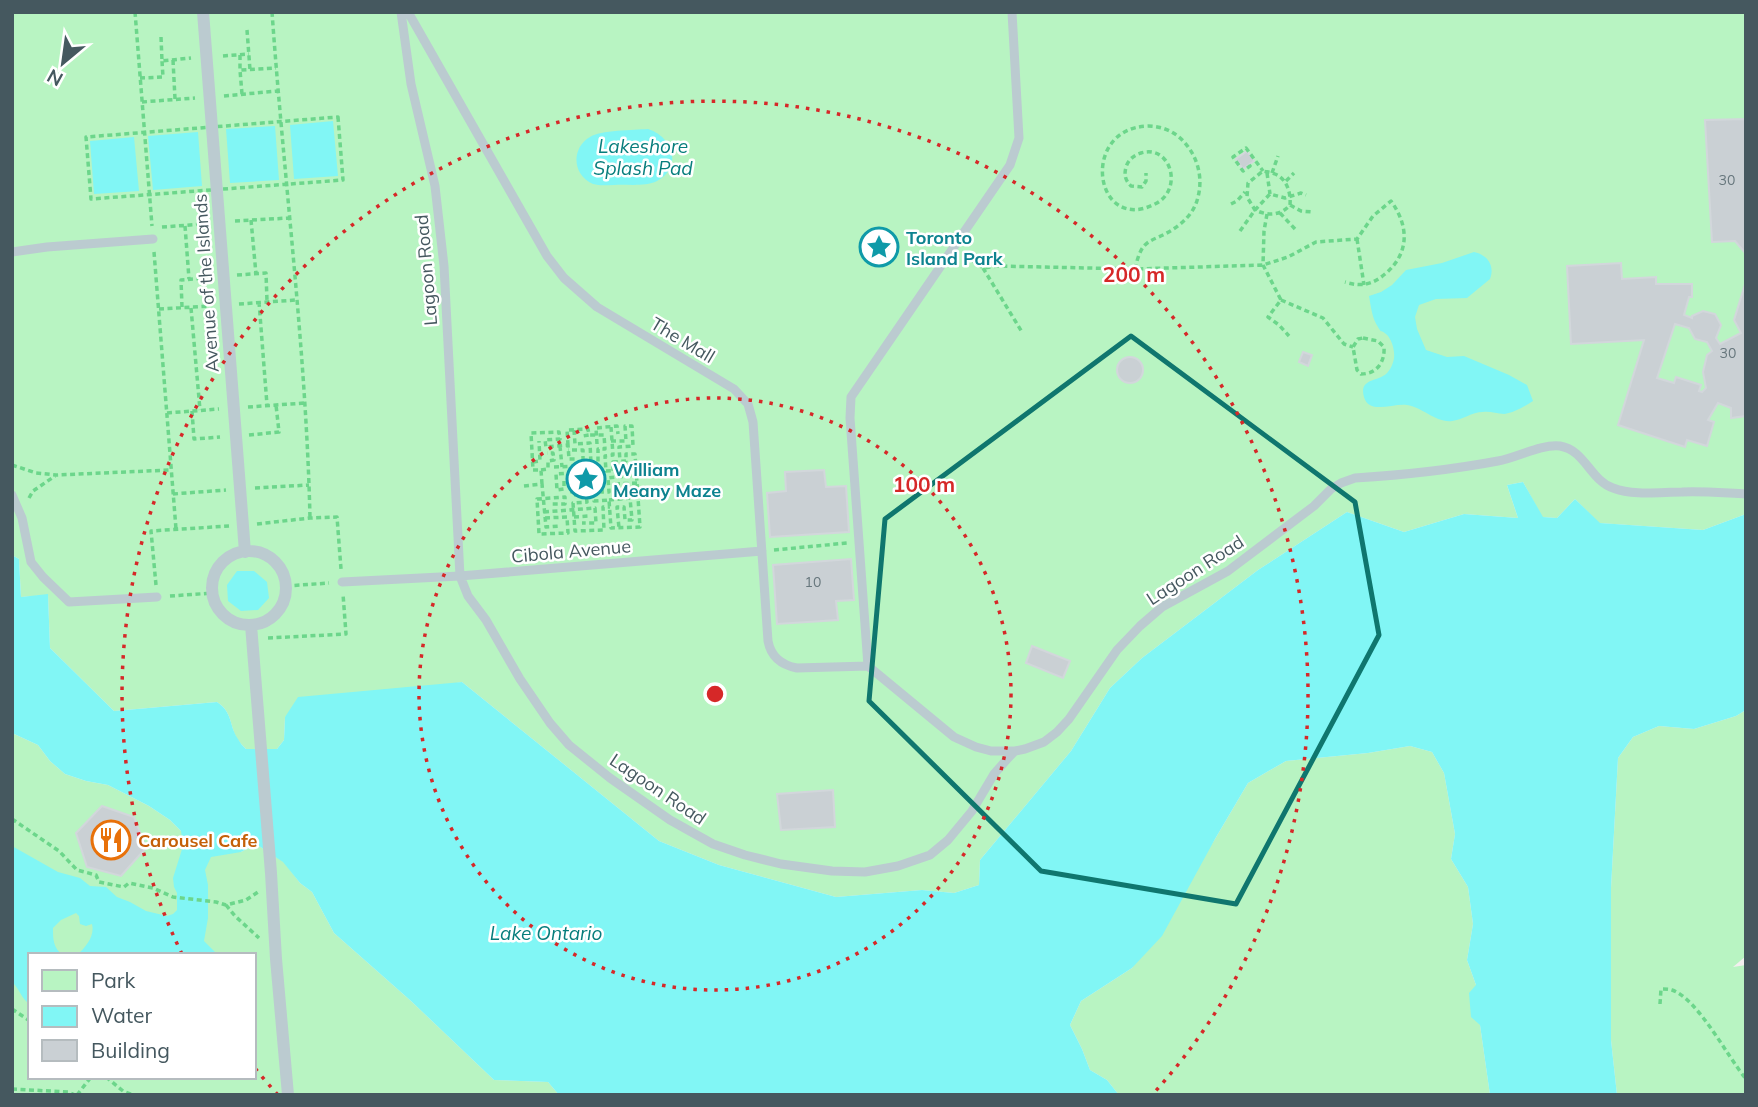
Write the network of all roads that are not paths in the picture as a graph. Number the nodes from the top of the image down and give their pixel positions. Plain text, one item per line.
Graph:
1 (203, 12) edge
2 (401, 12) edge
3 (408, 12) edge
4 (1012, 12) edge
5 (153, 239) road end
6 (12, 252) edge
7 (1746, 494) edge
8 (12, 495) edge
9 (761, 551) junction
10 (245, 552) junction
11 (460, 576) junction
12 (342, 582) road end
13 (157, 597) road end
14 (251, 625) junction
15 (868, 666) junction
16 (1015, 751) junction
17 (288, 1095) edge

1 - 10 street, Avenue of the Islands
2 - 11 lane, Lagoon Road
3 - 9 lane, The Mall
4 - 15 lane
5 - 6 lane
7 - 16 lane, Lagoon Road
8 - 13 lane
9 - 11 lane, Cibola Avenue
9 - 15 lane, The Mall
10 - 14 street
10 - 14 street
11 - 12 lane, Cibola Avenue
11 - 16 lane, Lagoon Road
14 - 17 street
15 - 16 lane

